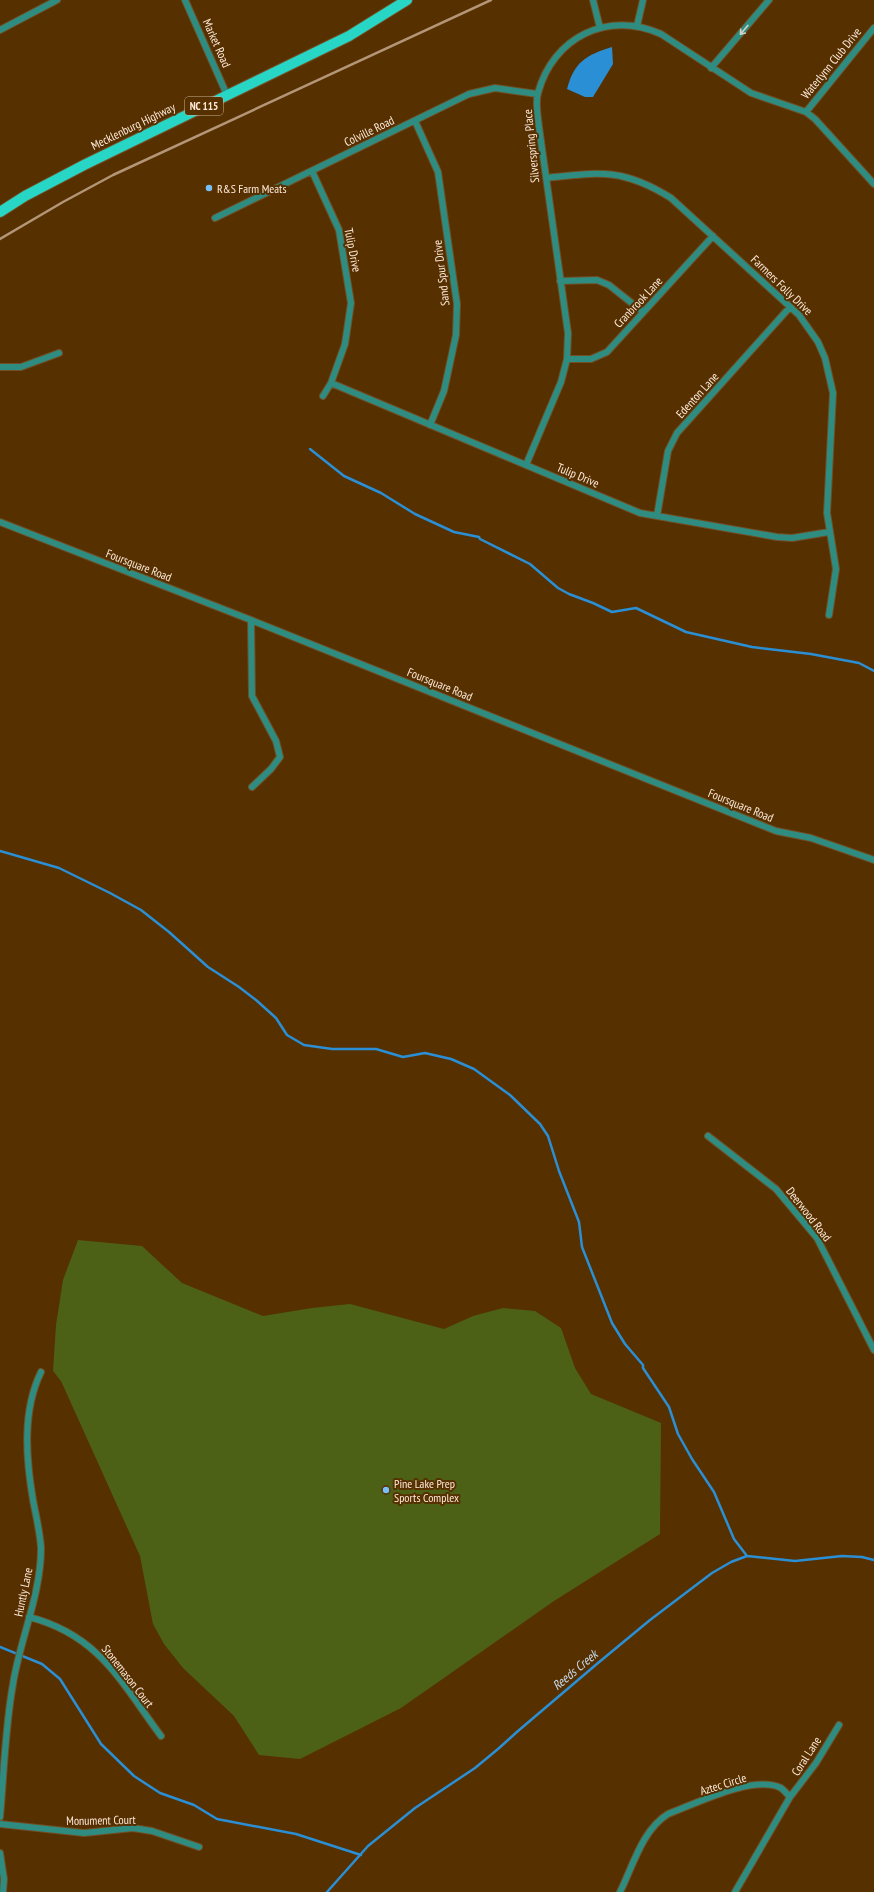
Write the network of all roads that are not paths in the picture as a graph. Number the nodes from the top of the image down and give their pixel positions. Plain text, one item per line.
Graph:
1 (57, 0) edge
2 (186, 0) edge
3 (407, 0) edge
4 (593, 0) edge
5 (643, 0) edge
6 (768, 0) edge
7 (637, 26) junction
8 (600, 28) junction
9 (0, 30) edge
10 (873, 31) edge
11 (711, 68) junction
12 (537, 94) junction
13 (227, 95) junction
14 (806, 112) junction
15 (415, 121) junction
16 (312, 171) junction
17 (546, 178) junction
18 (874, 184) edge
19 (0, 212) edge
20 (216, 218) dead end
21 (713, 236) junction
22 (560, 281) junction
23 (790, 306) junction
24 (643, 312) junction
25 (59, 353) dead end
26 (567, 359) junction
27 (0, 367) edge
28 (331, 383) junction
29 (323, 396) dead end
30 (430, 425) junction
31 (526, 465) junction
32 (657, 516) junction
33 (0, 522) edge
34 (829, 532) junction
35 (829, 615) dead end
36 (251, 620) junction
37 (252, 787) dead end
38 (874, 860) edge
39 (708, 1136) dead end
40 (874, 1350) edge
41 (41, 1372) dead end
42 (29, 1617) junction
43 (839, 1725) dead end
44 (161, 1736) dead end
45 (790, 1797) junction
46 (0, 1817) edge
47 (0, 1824) edge
48 (200, 1847) dead end
49 (0, 1853) edge
50 (3, 1892) edge
51 (620, 1892) edge
52 (735, 1892) edge

1 - 9 street
2 - 13 street, Market Road
3 - 13 main road, Mecklenburg Highway / NC 115
4 - 8 street
5 - 7 street
6 -> 11 street
7 - 8 street, Silverspring Place
7 - 11 street, Silverspring Place
8 - 12 street, Silverspring Place
10 - 14 street, Waterlynn Club Drive
11 - 14 street, Silverspring Place
12 - 15 street, Colville Road
12 - 17 street, Silverspring Place
13 - 19 main road, Mecklenburg Highway / NC 115
14 - 18 street, Silverspring Place
15 - 16 street, Colville Road
15 - 30 street, Sand Spur Drive
16 - 20 street, Colville Road
16 - 28 street, Tulip Drive
17 - 21 street, Farmers Folly Drive
17 - 22 street, Silverspring Place
21 - 23 street, Farmers Folly Drive
21 - 24 street, Cranbrook Lane
22 - 24 street
22 - 26 street, Silverspring Place
23 - 32 street, Edenton Lane
23 - 34 street, Farmers Folly Drive
24 - 26 street, Cranbrook Lane
25 - 27 street
26 - 31 street, Silverspring Place
28 - 29 street, Tulip Drive
28 - 30 street, Tulip Drive
30 - 31 street, Tulip Drive
31 - 32 street, Tulip Drive
32 - 34 street, Tulip Drive
33 - 36 street, Foursquare Road
34 - 35 street, Farmers Folly Drive
36 - 37 street
36 - 38 street, Foursquare Road
39 - 40 street, Deerwood Road
41 - 42 street, Huntly Lane
42 - 44 street, Stonemason Court
42 - 46 street, Huntly Lane
43 - 45 street, Coral Lane
45 - 51 street, Aztec Circle
45 - 52 street
47 - 48 street, Monument Court
49 - 50 street

